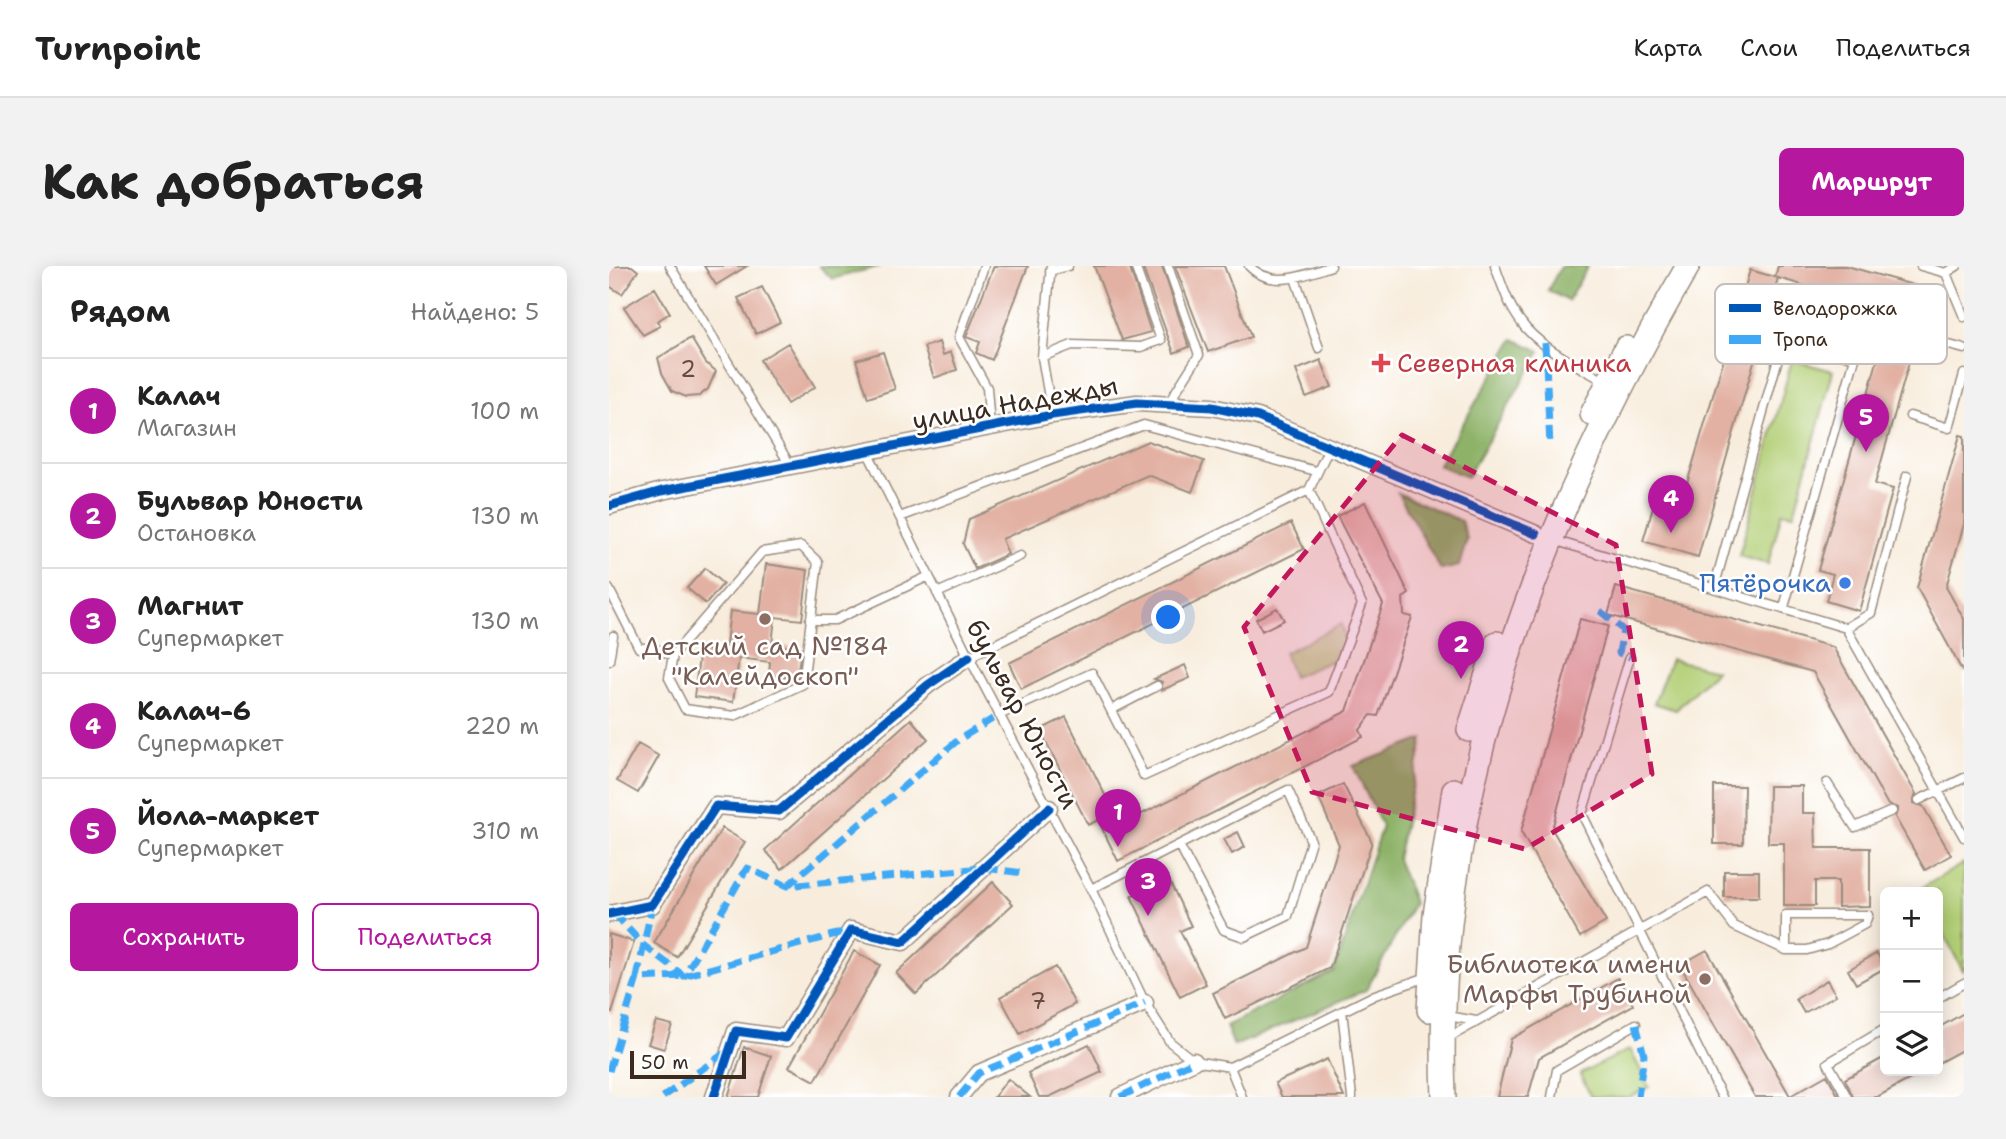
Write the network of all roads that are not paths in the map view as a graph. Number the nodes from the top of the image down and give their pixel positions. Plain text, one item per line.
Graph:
1 (670, 266) edge
2 (984, 266) edge
3 (1068, 266) edge
4 (1135, 266) edge
5 (1168, 266) edge
6 (1249, 266) edge
7 (1331, 266) edge
8 (1495, 266) edge
9 (1671, 266) edge
10 (1688, 266) edge
11 (1921, 266) edge
12 (1957, 266) edge
13 (1050, 269) edge
14 (1946, 272) junction
15 (1295, 278) junction
16 (1964, 317) edge
17 (1947, 345) edge
18 (1319, 348) dead end
19 (1964, 349) edge
20 (1042, 357) junction
21 (1776, 364) edge
22 (1853, 364) edge
23 (1964, 374) edge
24 (1607, 383) junction
25 (1168, 404) junction
26 (1052, 415) junction
27 (1910, 416) dead end
28 (990, 427) junction
29 (1330, 446) junction
30 (867, 451) junction
31 (790, 465) junction
32 (1317, 471) junction
33 (1907, 476) dead end
34 (1309, 490) junction
35 (611, 502) edge
36 (900, 517) junction
37 (1544, 536) junction
38 (1020, 556) dead end
39 (929, 576) junction
40 (1714, 588) junction
41 (609, 589) edge
42 (937, 593) junction
43 (1784, 607) junction
44 (810, 620) junction
45 (627, 627) junction
46 (1846, 628) junction
47 (611, 637) edge
48 (673, 655) junction
49 (969, 657) junction
50 (1630, 657) dead end
51 (609, 661) edge
52 (1157, 686) dead end
53 (1111, 710) junction
54 (999, 715) junction
55 (1964, 778) edge
56 (1828, 783) dead end
57 (1938, 791) junction
58 (1919, 800) dead end
59 (1049, 808) junction
60 (1892, 811) dead end
61 (1964, 837) edge
62 (1179, 845) junction
63 (1091, 888) junction
64 (609, 914) edge
65 (1640, 932) junction
66 (1786, 950) junction
67 (1438, 977) junction
68 (1964, 983) edge
69 (1943, 995) edge
70 (1145, 1003) junction
71 (1342, 1011) junction
72 (1436, 1015) junction
73 (1476, 1021) junction
74 (1636, 1024) dead end
75 (1880, 1032) edge
76 (1436, 1040) junction
77 (1193, 1061) junction
78 (1230, 1067) junction
79 (1129, 1095) edge
80 (714, 1097) edge
81 (959, 1097) edge
82 (1242, 1097) edge
83 (1352, 1097) edge
84 (1427, 1097) edge
85 (1444, 1097) edge
86 (1552, 1097) edge
87 (1722, 1097) edge
88 (1847, 1097) edge

1 - 31 lane
2 - 28 lane
3 - 13 lane
4 - 20 lane
5 - 25 lane
6 - 15 lane
7 - 15 lane
8 - 24 lane
9 - 24 main road
10 - 37 main road
11 - 14 lane
12 - 14 lane
13 - 20 lane
14 - 16 lane
15 - 18 lane
17 - 19 lane
20 - 26 lane
21 - 40 lane
22 - 43 lane
23 - 27 lane
24 - 37 main road
25 - 26 street, улица Надежды
25 - 29 street, улица Надежды
26 - 28 street, улица Надежды
28 - 30 street, улица Надежды
29 - 32 lane
29 - 37 street, улица Надежды
30 - 31 street, улица Надежды
30 - 36 lane, бульвар Юности
31 - 35 street, улица Надежды
32 - 34 lane
32 - 36 lane
33 - 46 lane
34 - 49 lane
34 - 53 lane
36 - 39 lane, бульвар Юности
37 - 40 lane
37 - 67 main road
38 - 42 lane
39 - 42 lane, бульвар Юности
39 - 44 lane
40 - 43 lane
41 - 45 lane
42 - 49 lane, бульвар Юности
43 - 46 lane
44 - 48 lane
44 - 48 lane
45 - 47 lane
45 - 48 lane
46 - 57 lane
47 - 51 lane
49 - 54 lane, бульвар Юности
49 - 64 street
50 - 65 lane
52 - 53 lane
53 - 54 lane
54 - 59 lane, бульвар Юности
55 - 57 lane
56 - 60 lane
57 - 58 lane
57 - 61 lane
59 - 63 lane, бульвар Юности
59 - 80 street
62 - 62 lane
62 - 63 lane
63 - 70 lane, бульвар Юности
65 - 66 lane
65 - 73 lane
65 - 87 lane
66 - 66 lane
67 - 71 lane
67 - 72 main road
68 - 69 lane
70 - 77 lane, бульвар Юности
70 - 81 street
71 - 78 lane
71 - 83 lane
72 - 73 lane
72 - 76 main road
73 - 76 lane
74 - 86 lane
75 - 88 lane
76 - 84 main road
76 - 85 main road
77 - 78 lane
77 - 79 street
78 - 82 lane

